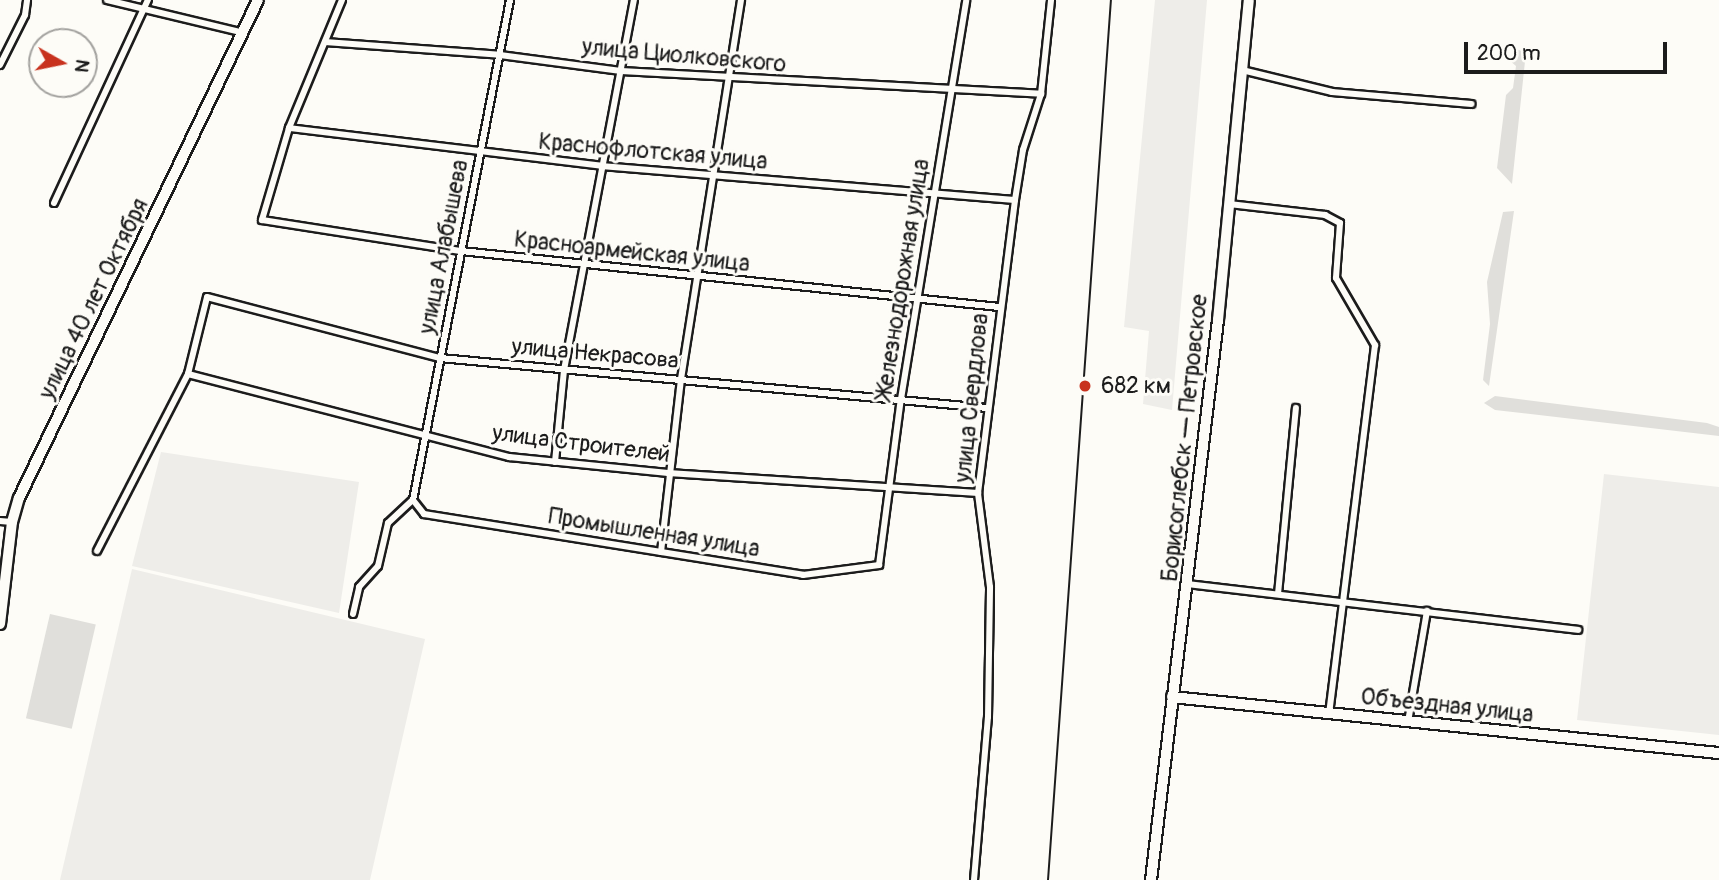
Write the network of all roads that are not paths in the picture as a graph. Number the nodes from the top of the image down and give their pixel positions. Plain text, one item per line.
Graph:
1 (27, 0) edge
2 (107, 0) edge
3 (258, 0) edge
4 (342, 0) edge
5 (510, 0) edge
6 (634, 0) edge
7 (741, 0) edge
8 (966, 0) edge
9 (1249, 0) edge
10 (147, 3) edge
11 (1052, 4) edge
12 (244, 33) junction
13 (325, 42) junction
14 (500, 55) junction
15 (0, 65) edge
16 (1242, 70) junction
17 (621, 71) junction
18 (729, 78) junction
19 (951, 92) junction
20 (1041, 94) junction
21 (1471, 104) dead end
22 (289, 128) junction
23 (481, 154) junction
24 (601, 166) junction
25 (715, 174) junction
26 (935, 194) junction
27 (1015, 200) junction
28 (54, 203) dead end
29 (1229, 204) junction
30 (460, 251) junction
31 (582, 265) junction
32 (698, 279) junction
33 (918, 298) junction
34 (999, 307) junction
35 (440, 358) junction
36 (564, 370) junction
37 (188, 374) junction
38 (681, 379) junction
39 (901, 399) junction
40 (987, 408) junction
41 (1296, 408) dead end
42 (425, 434) junction
43 (555, 461) junction
44 (668, 473) junction
45 (890, 486) junction
46 (978, 493) junction
47 (413, 500) junction
48 (0, 521) edge
49 (12, 522) junction
50 (97, 551) dead end
51 (661, 552) junction
52 (880, 565) joint
53 (1188, 584) junction
54 (1278, 594) junction
55 (1342, 602) junction
56 (1427, 611) junction
57 (353, 614) dead end
58 (0, 624) edge
59 (1578, 630) dead end
60 (1172, 697) junction
61 (1329, 714) junction
62 (1408, 722) junction
63 (1719, 752) edge
64 (974, 880) edge
65 (1151, 880) edge

1 - 15 street
2 - 10 street
3 - 12 street, улица 40 лет Октября
4 - 13 street
5 - 14 street, улица Алабышева
6 - 17 street
7 - 18 street
8 - 19 street, Железнодорожная улица
9 - 16 street, Борисоглебск — Петровское
10 - 12 street
10 - 28 street
11 - 20 street, улица Свердлова
12 - 49 street, улица 40 лет Октября
13 - 14 street, улица Циолковского
13 - 22 street
14 - 17 street, улица Циолковского
14 - 23 street, улица Алабышева
16 - 21 street
16 - 29 street, Борисоглебск — Петровское
17 - 18 street, улица Циолковского
17 - 24 street
18 - 19 street, улица Циолковского
18 - 25 street
19 - 20 street, улица Циолковского
19 - 26 street, Железнодорожная улица
20 - 27 street, улица Свердлова
22 - 23 street, Краснофлотская улица
22 - 30 street, Красноармейская улица
23 - 24 street, Краснофлотская улица
23 - 30 street, улица Алабышева
24 - 25 street, Краснофлотская улица
24 - 31 street
25 - 26 street, Краснофлотская улица
25 - 32 street
26 - 27 street, Краснофлотская улица
26 - 33 street, Железнодорожная улица
27 - 34 street, улица Свердлова
29 - 53 street, Борисоглебск — Петровское
29 - 55 street
30 - 31 street, Красноармейская улица
30 - 35 street, улица Алабышева
31 - 32 street, Красноармейская улица
31 - 36 street
32 - 33 street, Красноармейская улица
32 - 38 street
33 - 34 street, Красноармейская улица
33 - 39 street, Железнодорожная улица
34 - 40 street, улица Свердлова
35 - 36 street, улица Некрасова
35 - 37 street, улица Некрасова
35 - 42 street, улица Алабышева
36 - 38 street, улица Некрасова
36 - 43 street
37 - 42 street, улица Строителей
37 - 50 street
38 - 39 street, улица Некрасова
38 - 44 street
39 - 40 street, улица Некрасова
39 - 45 street, Железнодорожная улица
40 - 46 street, улица Свердлова
41 - 54 street
42 - 43 street, улица Строителей
42 - 47 street, улица Алабышева
43 - 44 street, улица Строителей
44 - 45 street, улица Строителей
44 - 51 street
45 - 46 street, улица Строителей
45 - 52 street, Железнодорожная улица
46 - 64 street, улица Свердлова
47 - 51 street, Промышленная улица
47 - 57 street
48 - 49 street
49 - 58 street, улица 40 лет Октября
51 - 52 street, Промышленная улица
53 - 54 street
53 - 60 street, Борисоглебск — Петровское
54 - 55 street
55 - 56 street
55 - 61 street
56 - 59 street
56 - 62 street
60 - 61 street, Объездная улица
60 - 65 street, Борисоглебск — Петровское
61 - 62 street, Объездная улица
62 - 63 street, Объездная улица

